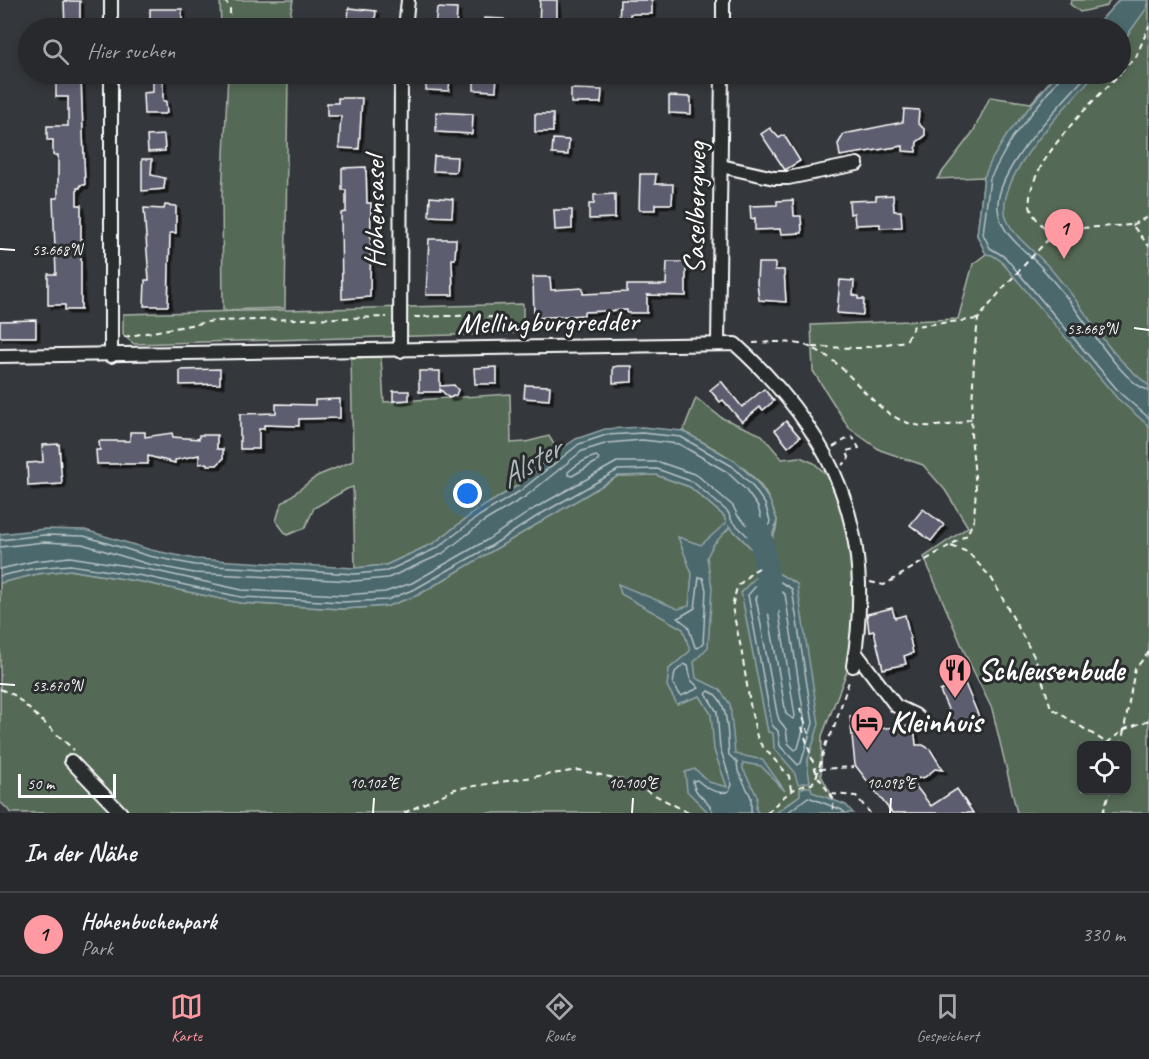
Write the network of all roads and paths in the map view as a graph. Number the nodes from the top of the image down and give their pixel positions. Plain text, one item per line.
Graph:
1 (111, 0) edge
2 (224, 0) edge
3 (408, 0) edge
4 (723, 0) edge
5 (111, 18) edge
6 (231, 18) edge
7 (406, 18) edge
8 (723, 18) edge
9 (1149, 26) edge
10 (1131, 62) edge
11 (111, 84) edge
12 (401, 84) edge
13 (722, 84) edge
14 (1110, 84) edge
15 (857, 164) dead end
16 (721, 166) junction
17 (1149, 216) edge
18 (1132, 225) junction
19 (1052, 235) junction
20 (1149, 246) edge
21 (400, 317) junction
22 (978, 319) junction
23 (110, 342) junction
24 (718, 343) junction
25 (735, 344) junction
26 (811, 347) junction
27 (538, 348) junction
28 (400, 351) junction
29 (0, 356) edge
30 (111, 356) junction
31 (972, 418) junction
32 (824, 452) junction
33 (834, 470) junction
34 (949, 545) junction
35 (759, 568) dead end
36 (884, 585) dead end
37 (1149, 652) edge
38 (856, 653) junction
39 (854, 666) joint
40 (0, 689) edge
41 (800, 708) dead end
42 (1149, 720) edge
43 (924, 723) dead end
44 (802, 727) dead end
45 (1125, 729) junction
46 (806, 736) junction
47 (1122, 741) edge
48 (71, 761) joint
49 (854, 767) dead end
50 (819, 769) junction
51 (817, 775) junction
52 (791, 790) junction
53 (831, 794) junction
54 (1108, 795) edge
55 (121, 813) edge
56 (404, 813) edge
57 (689, 813) edge
58 (767, 813) edge
59 (832, 813) edge
60 (870, 813) edge
61 (1103, 813) edge

1 - 5 street
2 - 6 path
3 - 7 street
4 - 8 street
9 - 10 path
11 - 23 street
12 - 21 street, Hohensasel
13 - 16 street, Saselbergweg
14 - 19 path
15 - 16 street
16 - 24 street, Saselbergweg
17 - 18 path
18 - 19 path
18 - 20 path
19 - 22 path
21 - 23 path
21 - 27 path
21 - 28 street, Hohensasel
22 - 26 path
22 - 31 path
23 - 30 street
24 - 25 street, Mellingburgredder
24 - 27 street, Mellingburgredder
25 - 26 path
25 - 32 street
26 - 31 path
27 - 28 street, Mellingburgredder
28 - 30 street, Mellingburgredder
29 - 30 street, Mellingburgredder
31 - 34 path
32 - 33 street
32 - 33 path
33 - 38 street
34 - 36 path
34 - 45 path
35 - 52 path
37 - 45 path
38 - 39 street
38 - 43 street
39 - 50 path
40 - 48 path
41 - 46 path
42 - 45 path
44 - 46 path
45 - 47 path
46 - 51 path
48 - 55 street
49 - 50 path
50 - 51 path
51 - 52 path
51 - 53 path
52 - 58 path
53 - 59 path
53 - 60 path
54 - 61 path
56 - 57 path

